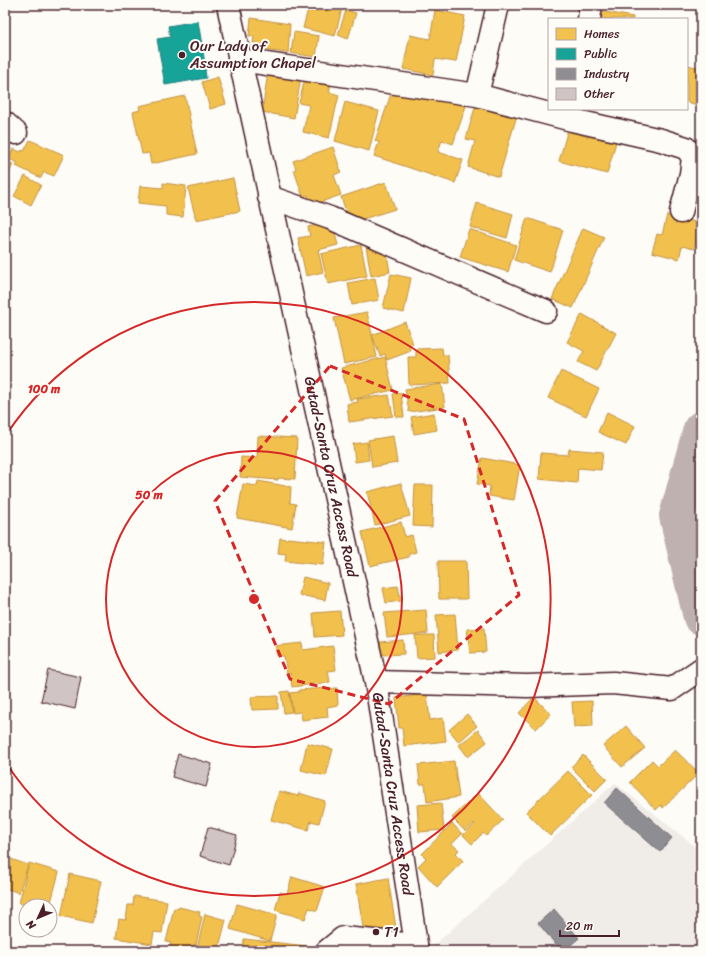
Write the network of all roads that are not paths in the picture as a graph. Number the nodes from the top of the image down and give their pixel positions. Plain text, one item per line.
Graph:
1 (228, 5) edge
2 (498, 5) edge
3 (591, 5) edge
4 (589, 18) edge
5 (239, 60) junction
6 (477, 95) junction
7 (548, 109) edge
8 (552, 110) edge
9 (572, 114) edge
10 (269, 197) junction
11 (681, 212) dead end
12 (546, 311) dead end
13 (701, 669) edge
14 (376, 682) junction
15 (417, 948) edge
16 (326, 951) edge

1 - 5 street, Gutad-Santa Cruz Access Road
2 - 6 street
3 - 4 street
5 - 6 street
5 - 10 street, Gutad-Santa Cruz Access Road
6 - 7 street
8 - 9 street
9 - 11 street
10 - 12 street
10 - 14 street, Gutad-Santa Cruz Access Road
13 - 14 street
14 - 15 street, Gutad-Santa Cruz Access Road
15 - 16 street

